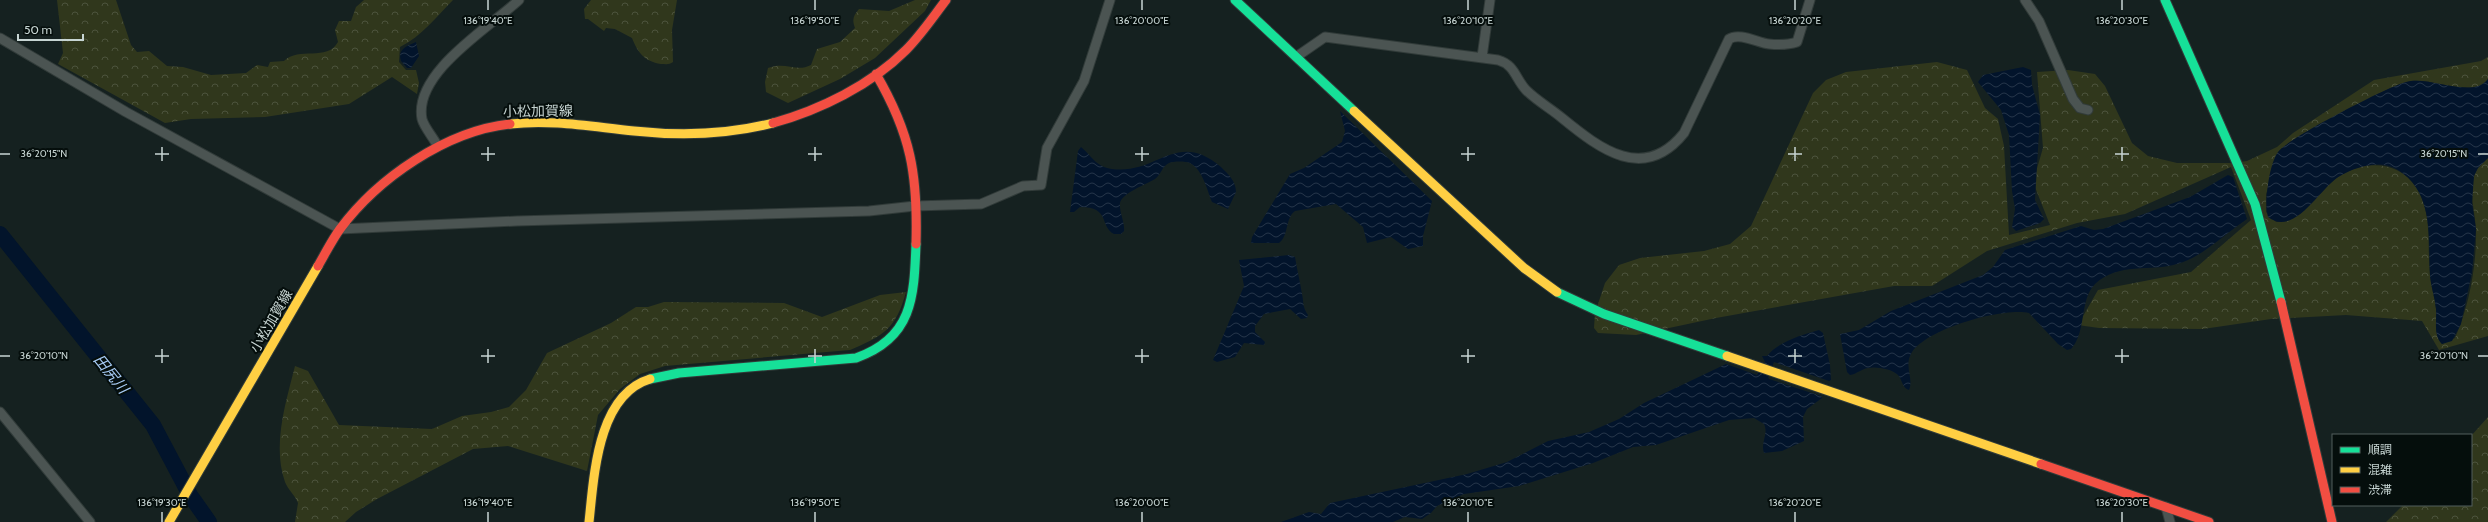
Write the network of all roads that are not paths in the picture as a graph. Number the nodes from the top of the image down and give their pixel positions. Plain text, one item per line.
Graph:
1 (519, 0) edge
2 (946, 0) edge
3 (1110, 0) edge
4 (1234, 0) edge
5 (1490, 0) edge
6 (1810, 0) edge
7 (2025, 0) edge
8 (2165, 0) edge
9 (0, 38) edge
10 (1296, 57) junction
11 (1482, 57) junction
12 (876, 74) junction
13 (2088, 110) dead end
14 (437, 145) junction
15 (915, 206) junction
16 (340, 229) junction
17 (0, 412) edge
18 (2166, 507) junction
19 (90, 522) edge
20 (169, 522) edge
21 (589, 522) edge
22 (2170, 522) edge
23 (2209, 522) edge
24 (2332, 522) edge

1 - 14 street
2 - 12 street, 小松加賀線
3 - 15 street
4 - 10 street
5 - 11 street
6 - 11 street
7 - 13 street
8 - 24 street
9 - 16 street
10 - 11 street
10 - 18 street
12 - 14 street, 小松加賀線
12 - 15 street
14 - 16 street, 小松加賀線
15 - 16 street
15 - 21 street
16 - 20 street, 小松加賀線
17 - 19 street
18 - 22 street
18 - 23 street

